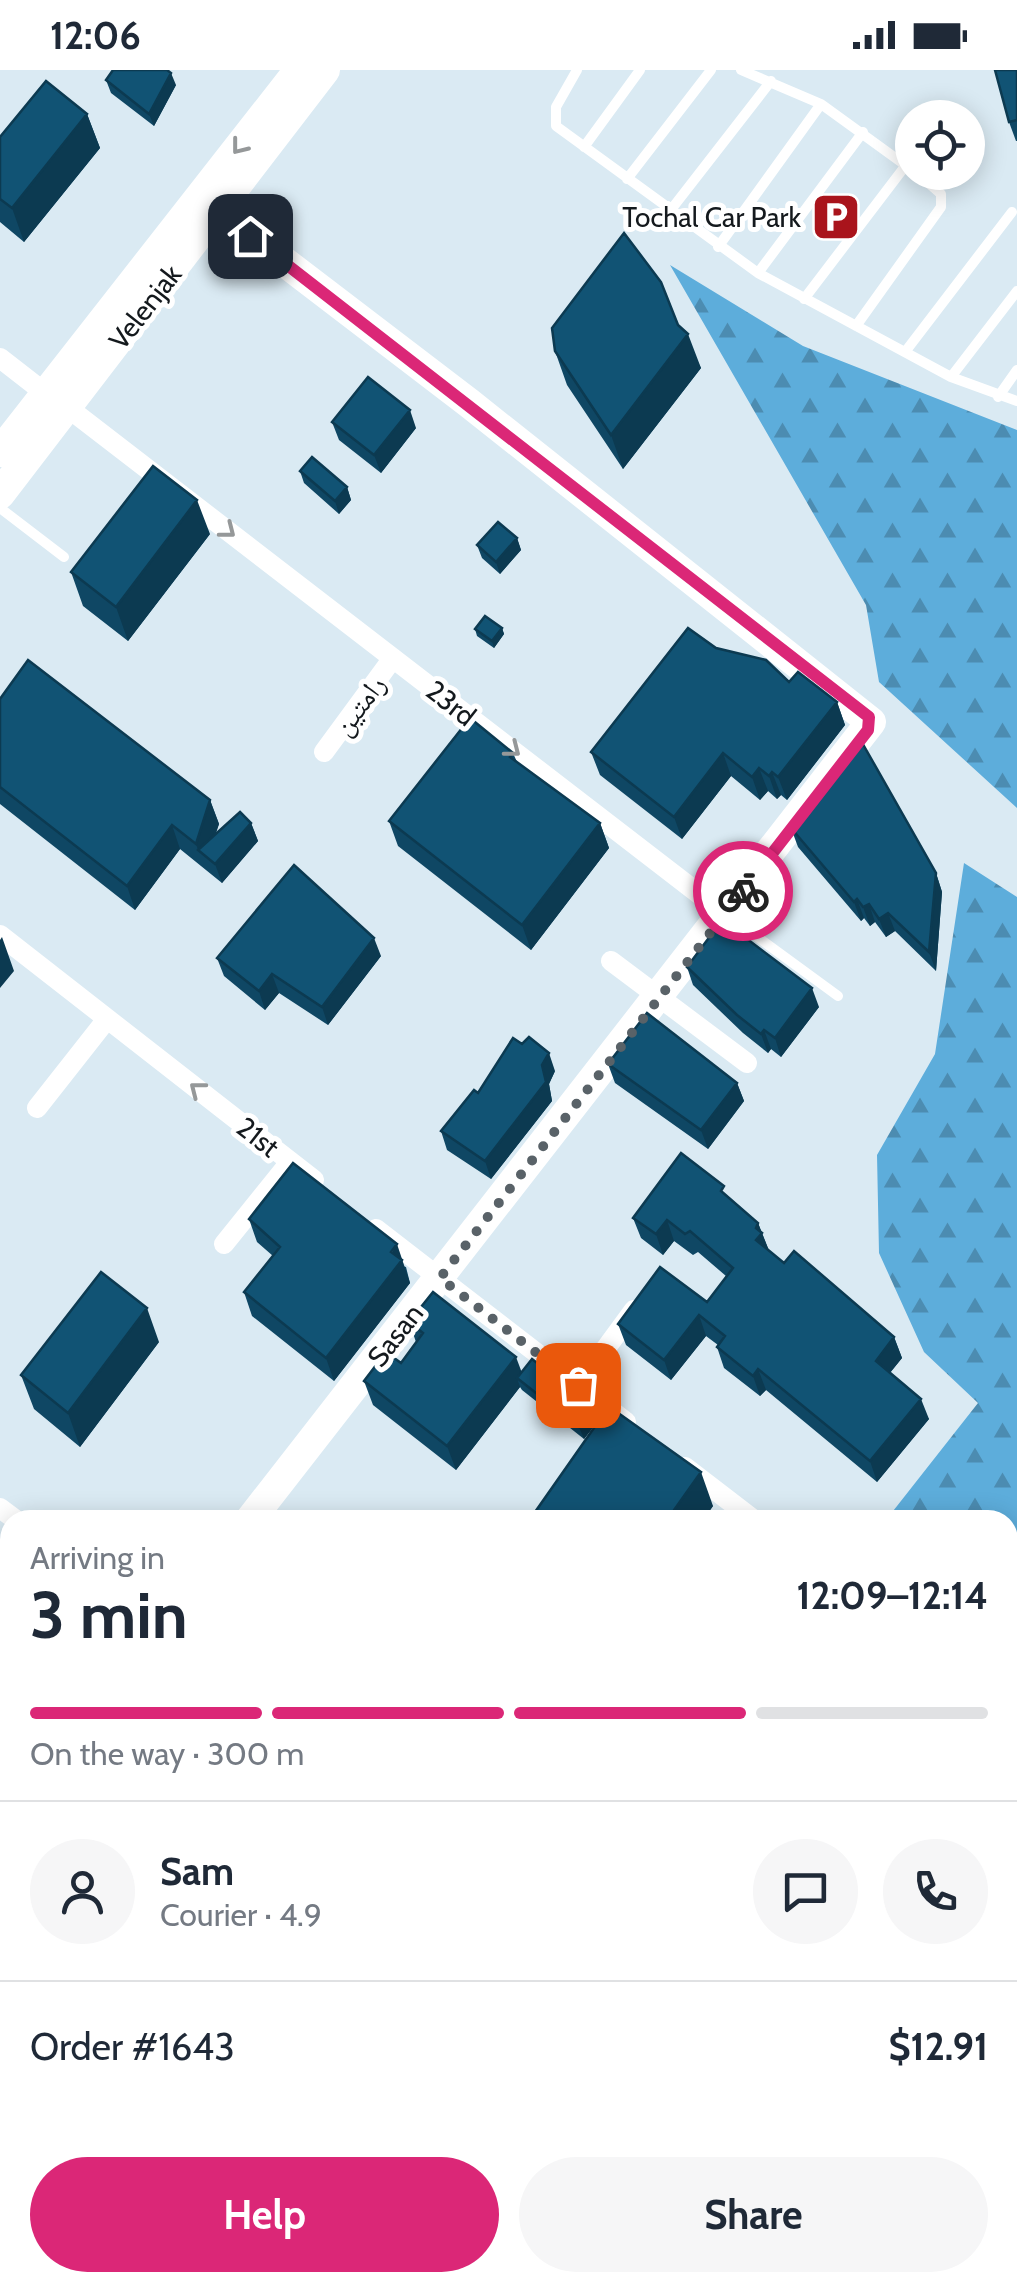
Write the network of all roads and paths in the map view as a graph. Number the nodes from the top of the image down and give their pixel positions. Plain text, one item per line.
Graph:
1 (300, 70) edge
2 (325, 70) edge
3 (342, 70) edge
4 (577, 70) edge
5 (640, 70) edge
6 (711, 70) edge
7 (741, 70) edge
8 (770, 81) junction
9 (821, 104) junction
10 (863, 132) junction
11 (584, 147) junction
12 (895, 157) edge
13 (627, 179) junction
14 (895, 188) edge
15 (936, 190) edge
16 (223, 206) junction
17 (670, 211) junction
18 (1012, 212) dead end
19 (718, 247) junction
20 (758, 273) junction
21 (1017, 291) edge
22 (804, 299) junction
23 (856, 326) junction
24 (905, 352) junction
25 (0, 358) edge
26 (1017, 370) edge
27 (951, 377) junction
28 (998, 397) junction
29 (56, 400) junction
30 (1017, 402) edge
31 (0, 452) edge
32 (0, 494) edge
33 (0, 508) edge
34 (64, 557) dead end
35 (393, 658) junction
36 (324, 752) dead end
37 (725, 914) junction
38 (0, 936) edge
39 (610, 961) dead end
40 (838, 996) dead end
41 (660, 998) junction
42 (108, 1019) junction
43 (747, 1064) dead end
44 (37, 1108) dead end
45 (290, 1162) junction
46 (335, 1197) edge
47 (365, 1220) edge
48 (224, 1244) dead end
49 (440, 1278) junction
50 (644, 1296) edge
51 (578, 1385) junction
52 (258, 1510) edge
53 (741, 1510) edge

1 -> 29 street, Velenjak
2 - 16 street, Velenjak
3 - 16 lane
4 - 11 lane
5 - 11 lane
6 - 13 lane
7 - 8 lane
8 - 9 lane
8 - 17 lane
9 - 10 lane
9 - 19 lane
10 - 12 lane
10 - 20 lane
11 - 13 lane
13 - 17 lane
14 - 22 lane
15 - 23 lane
16 - 29 street, Velenjak
16 - 37 street, Sasan
17 - 19 lane
18 - 24 lane
19 - 20 lane
20 - 22 lane
21 - 27 lane
22 - 23 lane
23 - 24 lane
24 - 27 lane
25 - 29 street, 23rd
26 - 28 lane
27 - 28 lane
28 - 30 lane
29 - 31 street, Velenjak
29 - 32 street, Velenjak
29 -> 35 street, 23rd
33 - 34 lane
35 - 36 street, رامتین
35 -> 37 street, 23rd
37 - 40 lane, 23rd
37 - 41 street, Sasan
38 - 42 street, 21st
39 - 41 street
41 - 43 street
41 - 49 street, Sasan
42 - 44 street
45 -> 42 street, 21st
45 - 46 street, 21st
45 - 48 street
47 - 49 street
49 - 51 street
49 - 52 street, Sasan
50 - 51 street
51 - 53 street

